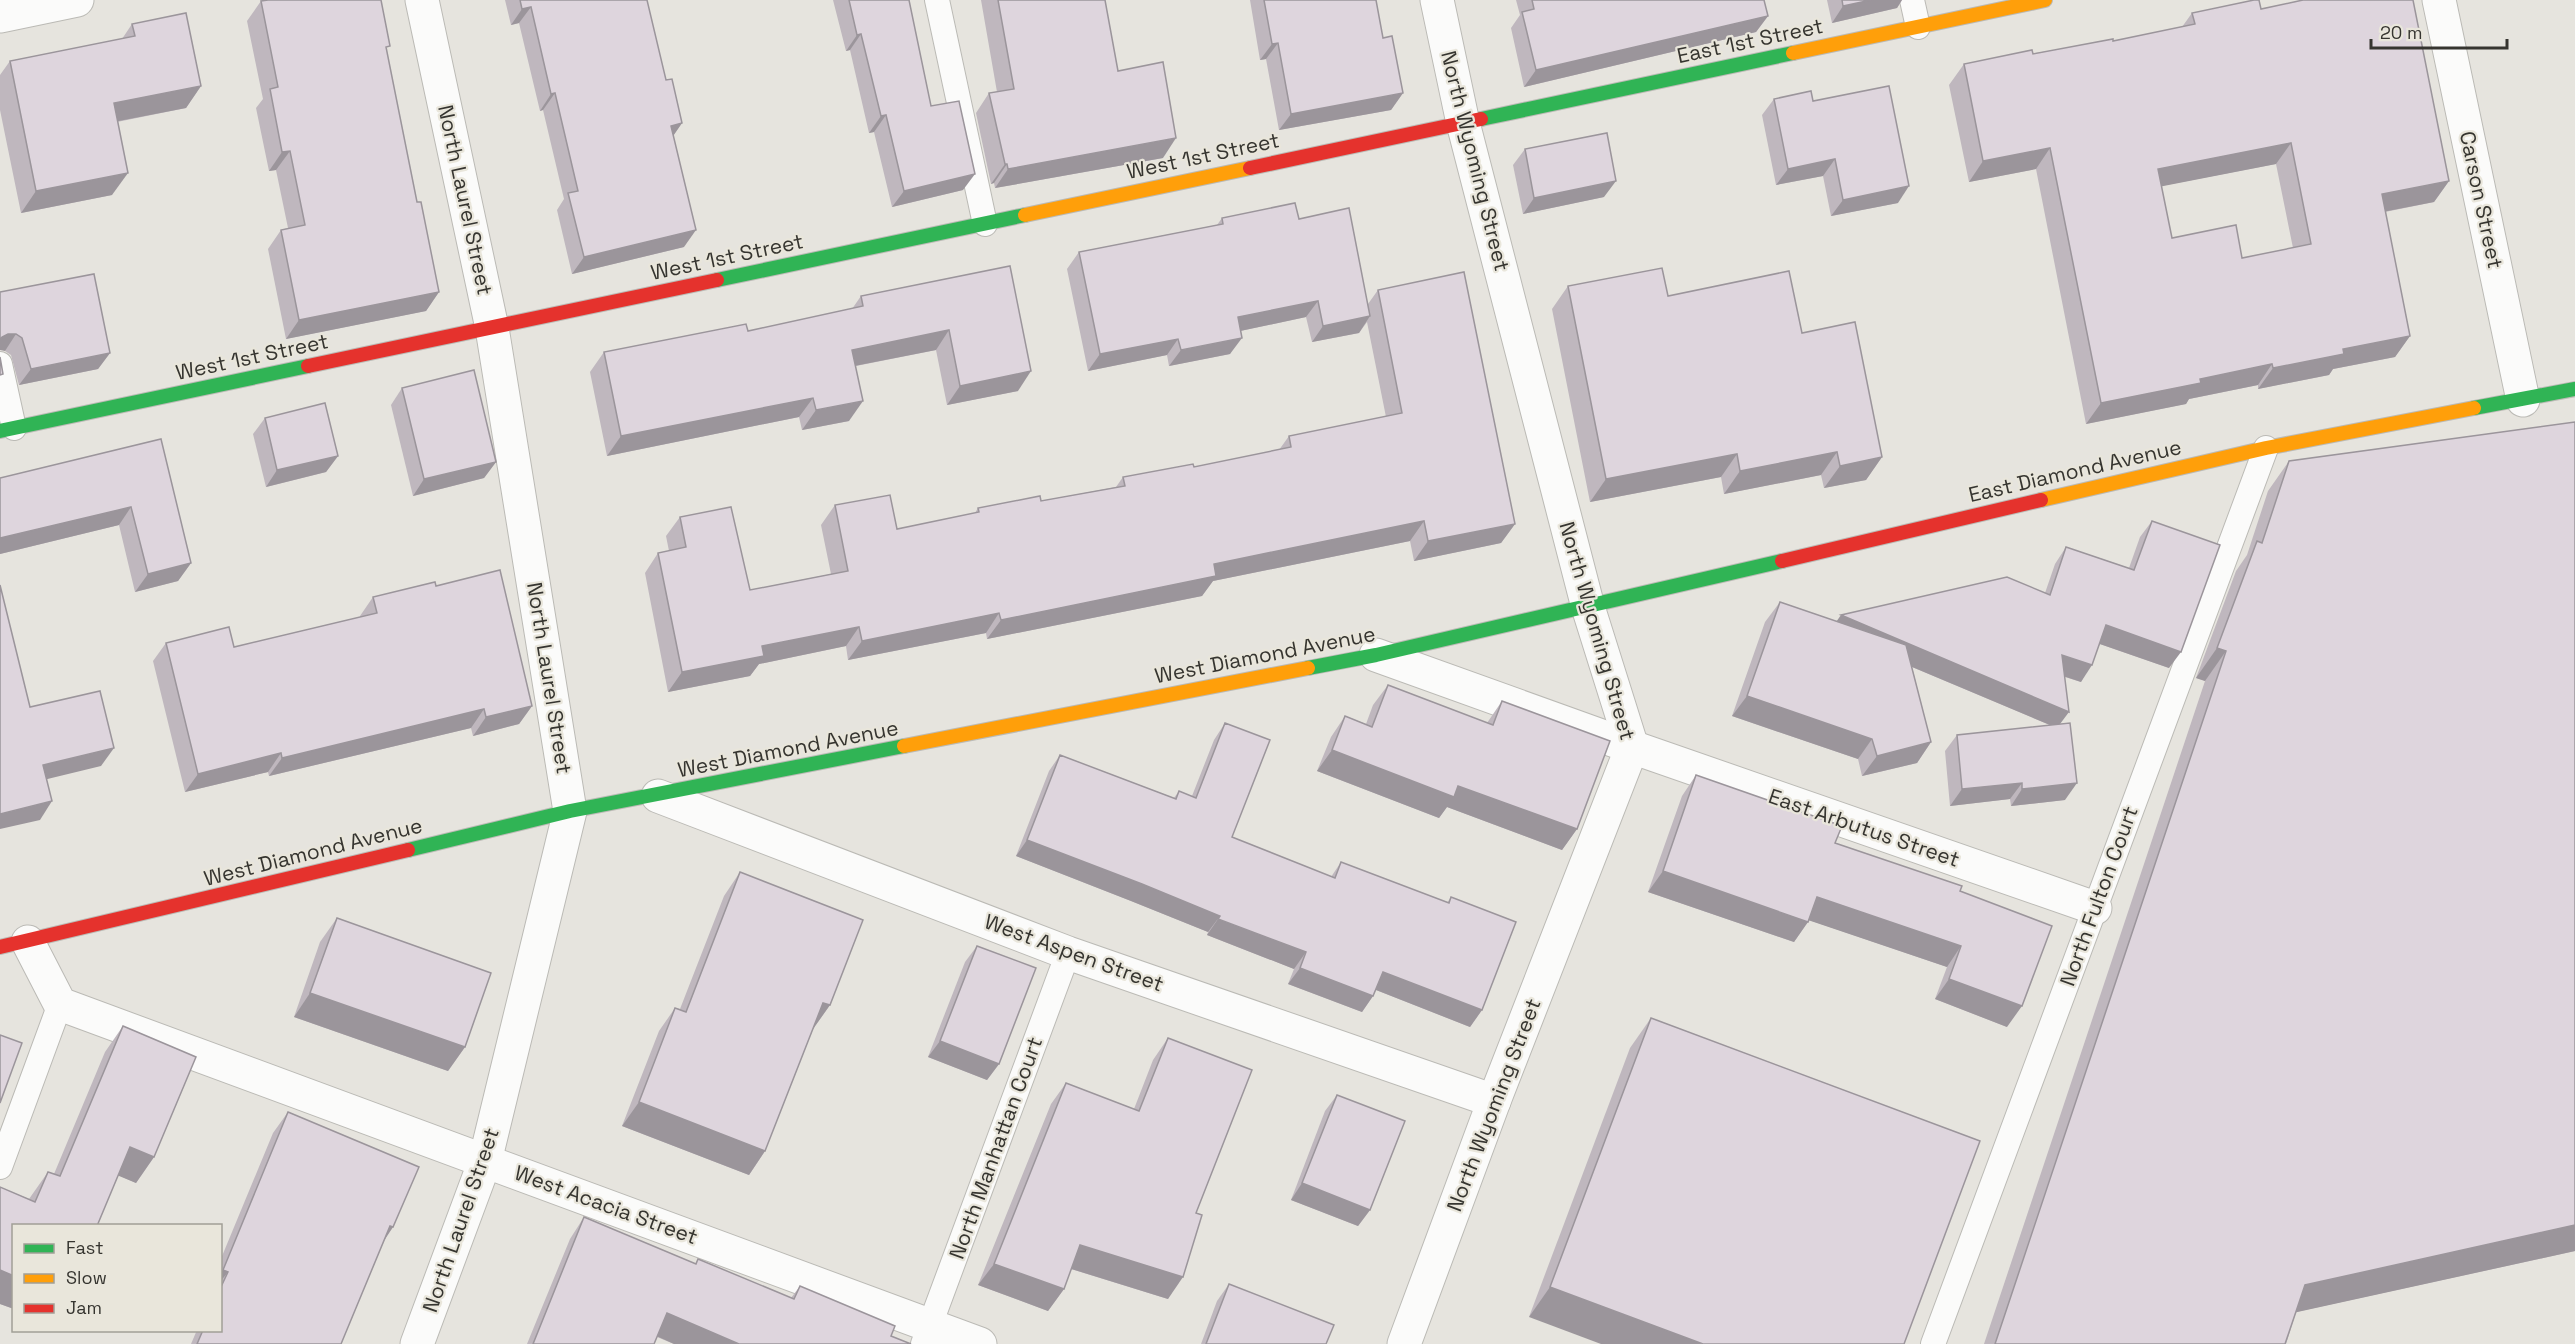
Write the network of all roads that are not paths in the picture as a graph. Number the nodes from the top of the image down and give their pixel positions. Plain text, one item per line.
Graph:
1 (77, 0) edge
2 (422, 0) edge
3 (937, 0) edge
4 (1437, 0) edge
5 (1912, 0) edge
6 (2045, 0) edge
7 (2439, 0) edge
8 (0, 16) edge
9 (1918, 27) junction
10 (1463, 123) junction
11 (985, 224) junction
12 (492, 328) junction
13 (0, 364) edge
14 (2575, 389) edge
15 (2523, 400) junction
16 (7, 430) edge
17 (2266, 448) junction
18 (1588, 607) junction
19 (1376, 655) junction
20 (1632, 747) junction
21 (658, 796) junction
22 (570, 811) junction
23 (2095, 908) junction
24 (14, 945) edge
25 (1068, 953) junction
26 (60, 1004) junction
27 (1494, 1101) junction
28 (485, 1161) junction
29 (0, 1167) edge
30 (926, 1335) edge
31 (417, 1344) edge
32 (980, 1344) edge
33 (1404, 1344) edge
34 (1933, 1344) edge

1 - 8 street
2 - 12 street, North Laurel Street
3 - 11 lane
4 - 10 street, North Wyoming Street
5 - 9 lane
6 - 9 street, East 1st Street
7 - 15 street, Carson Street
9 - 10 street, East 1st Street
10 - 11 street, West 1st Street
10 - 18 street, North Wyoming Street
11 - 12 street, West 1st Street
12 - 16 street, West 1st Street
12 - 22 street, North Laurel Street
13 - 16 lane
14 - 15 street, East Diamond Avenue
15 - 17 street, East Diamond Avenue
17 - 18 street, East Diamond Avenue
17 - 23 lane, North Fulton Court
18 - 19 street, West Diamond Avenue
18 - 20 street, North Wyoming Street
19 - 20 street, East Arbutus Street
19 - 21 street, West Diamond Avenue
20 - 23 street, East Arbutus Street
20 - 27 street, North Wyoming Street
21 - 22 street, West Diamond Avenue
21 - 25 street, West Aspen Street
22 - 24 street, West Diamond Avenue
22 - 28 street, North Laurel Street
23 - 34 lane, North Fulton Court
24 - 26 street
25 - 27 street, West Aspen Street
25 - 30 lane, North Manhattan Court
26 - 28 street, West Acacia Street
26 - 29 lane
27 - 33 street, North Wyoming Street
28 - 30 street, West Acacia Street
28 - 31 street, North Laurel Street
30 - 32 street, West Acacia Street

